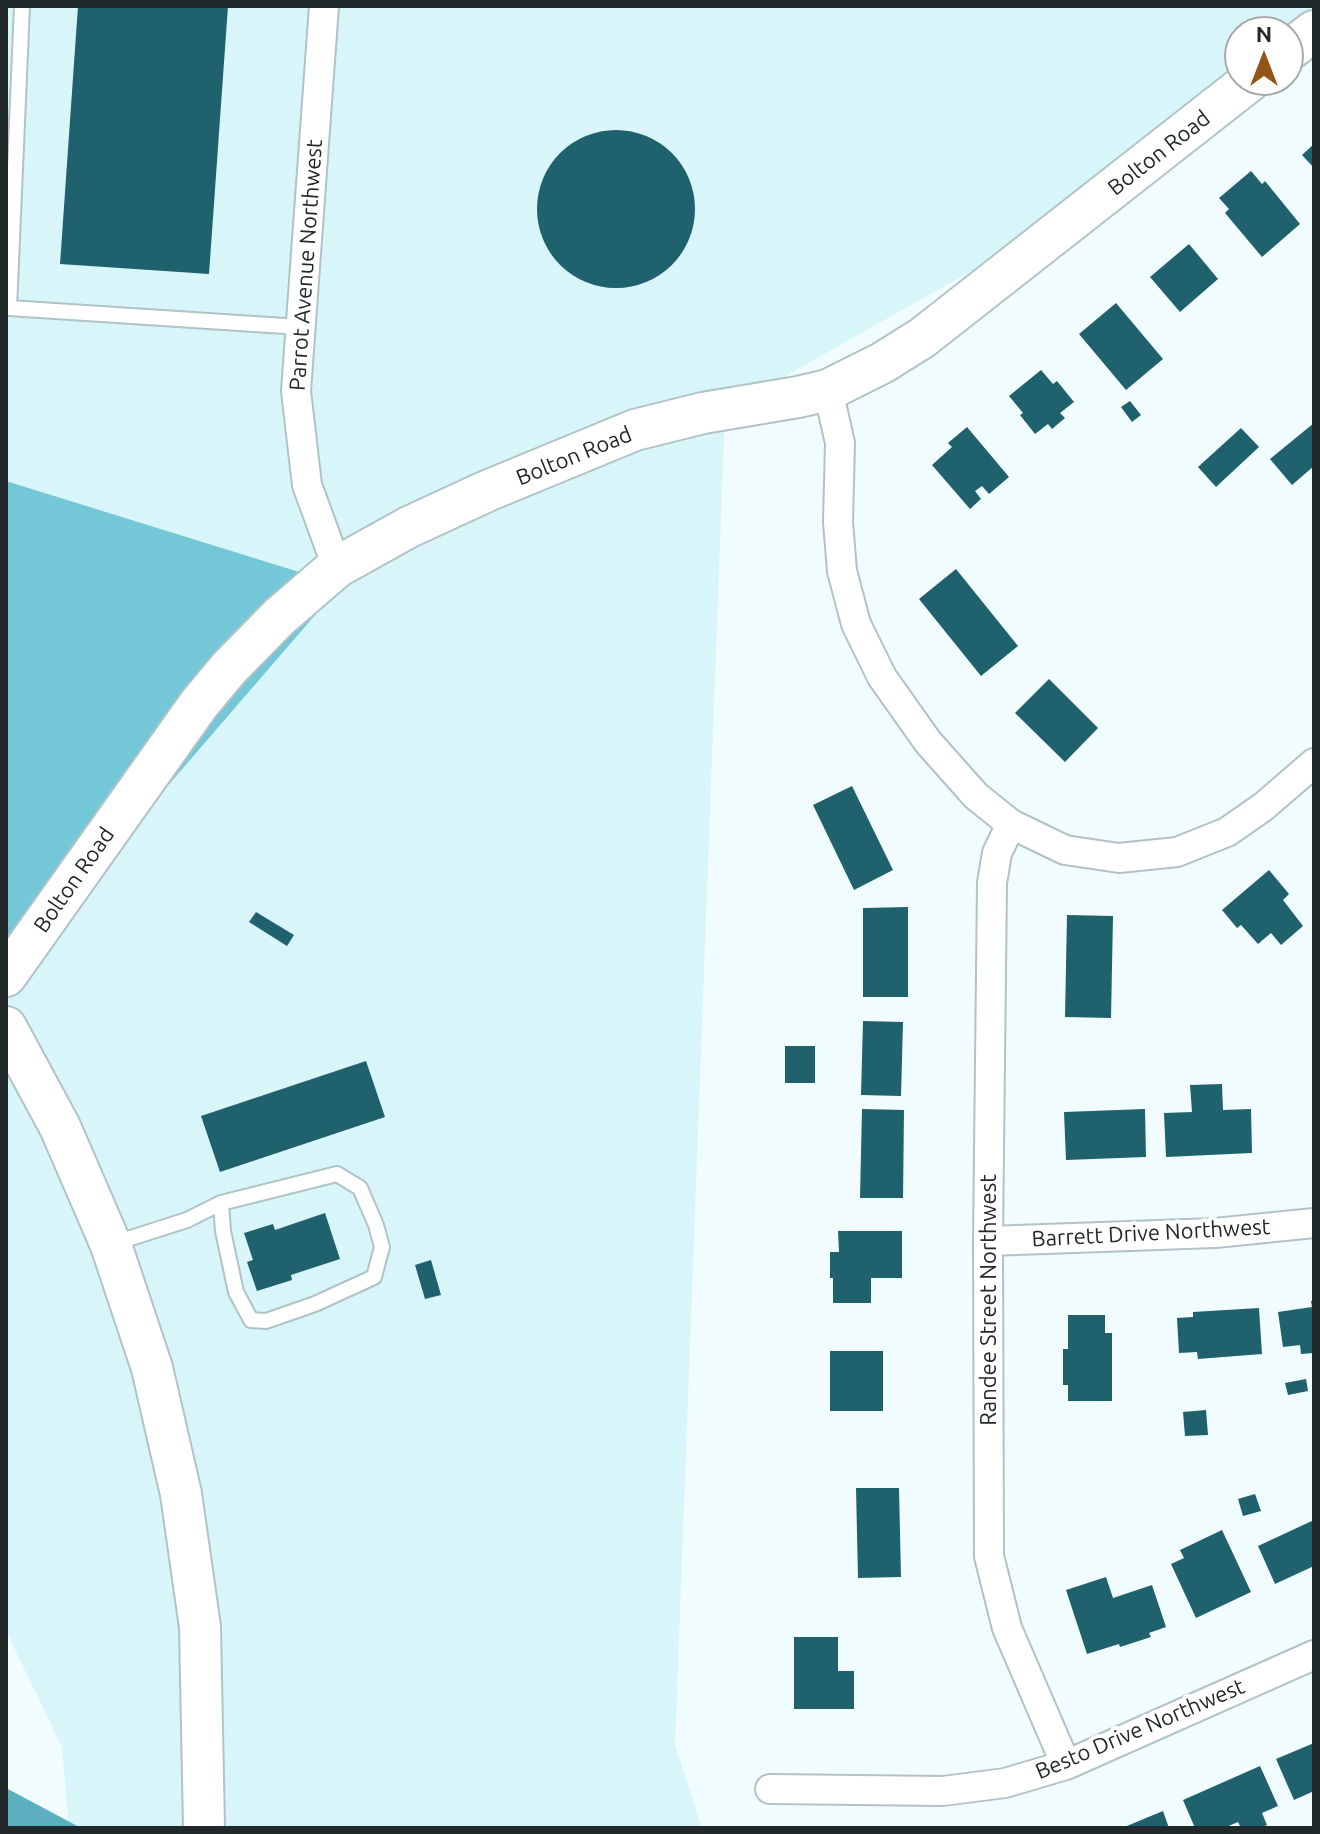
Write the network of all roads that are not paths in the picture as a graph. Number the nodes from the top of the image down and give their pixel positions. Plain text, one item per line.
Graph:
1 (22, 6) edge
2 (324, 6) edge
3 (1231, 96) edge
4 (300, 327) junction
5 (828, 390) junction
6 (337, 567) junction
7 (1314, 763) edge
8 (1011, 824) junction
9 (6, 976) edge
10 (6, 1027) edge
11 (221, 1203) junction
12 (1314, 1223) edge
13 (988, 1241) junction
14 (111, 1244) junction
15 (1314, 1655) edge
16 (1066, 1765) junction
17 (770, 1789) dead end
18 (204, 1828) edge

1 - 4 lane
2 - 4 street, Parrot Avenue Northwest
3 - 5 main road, Bolton Road
4 - 6 street, Parrot Avenue Northwest
5 - 6 main road, Bolton Road
5 - 8 street
6 - 9 main road, Bolton Road
7 - 8 street
8 - 13 street, Randee Street Northwest
10 - 14 main road
11 - 11 lane
11 - 14 lane
12 - 13 street, Barrett Drive Northwest
13 - 16 street, Randee Street Northwest
14 - 18 main road
15 - 16 street, Besto Drive Northwest
16 - 17 street, Besto Drive Northwest

